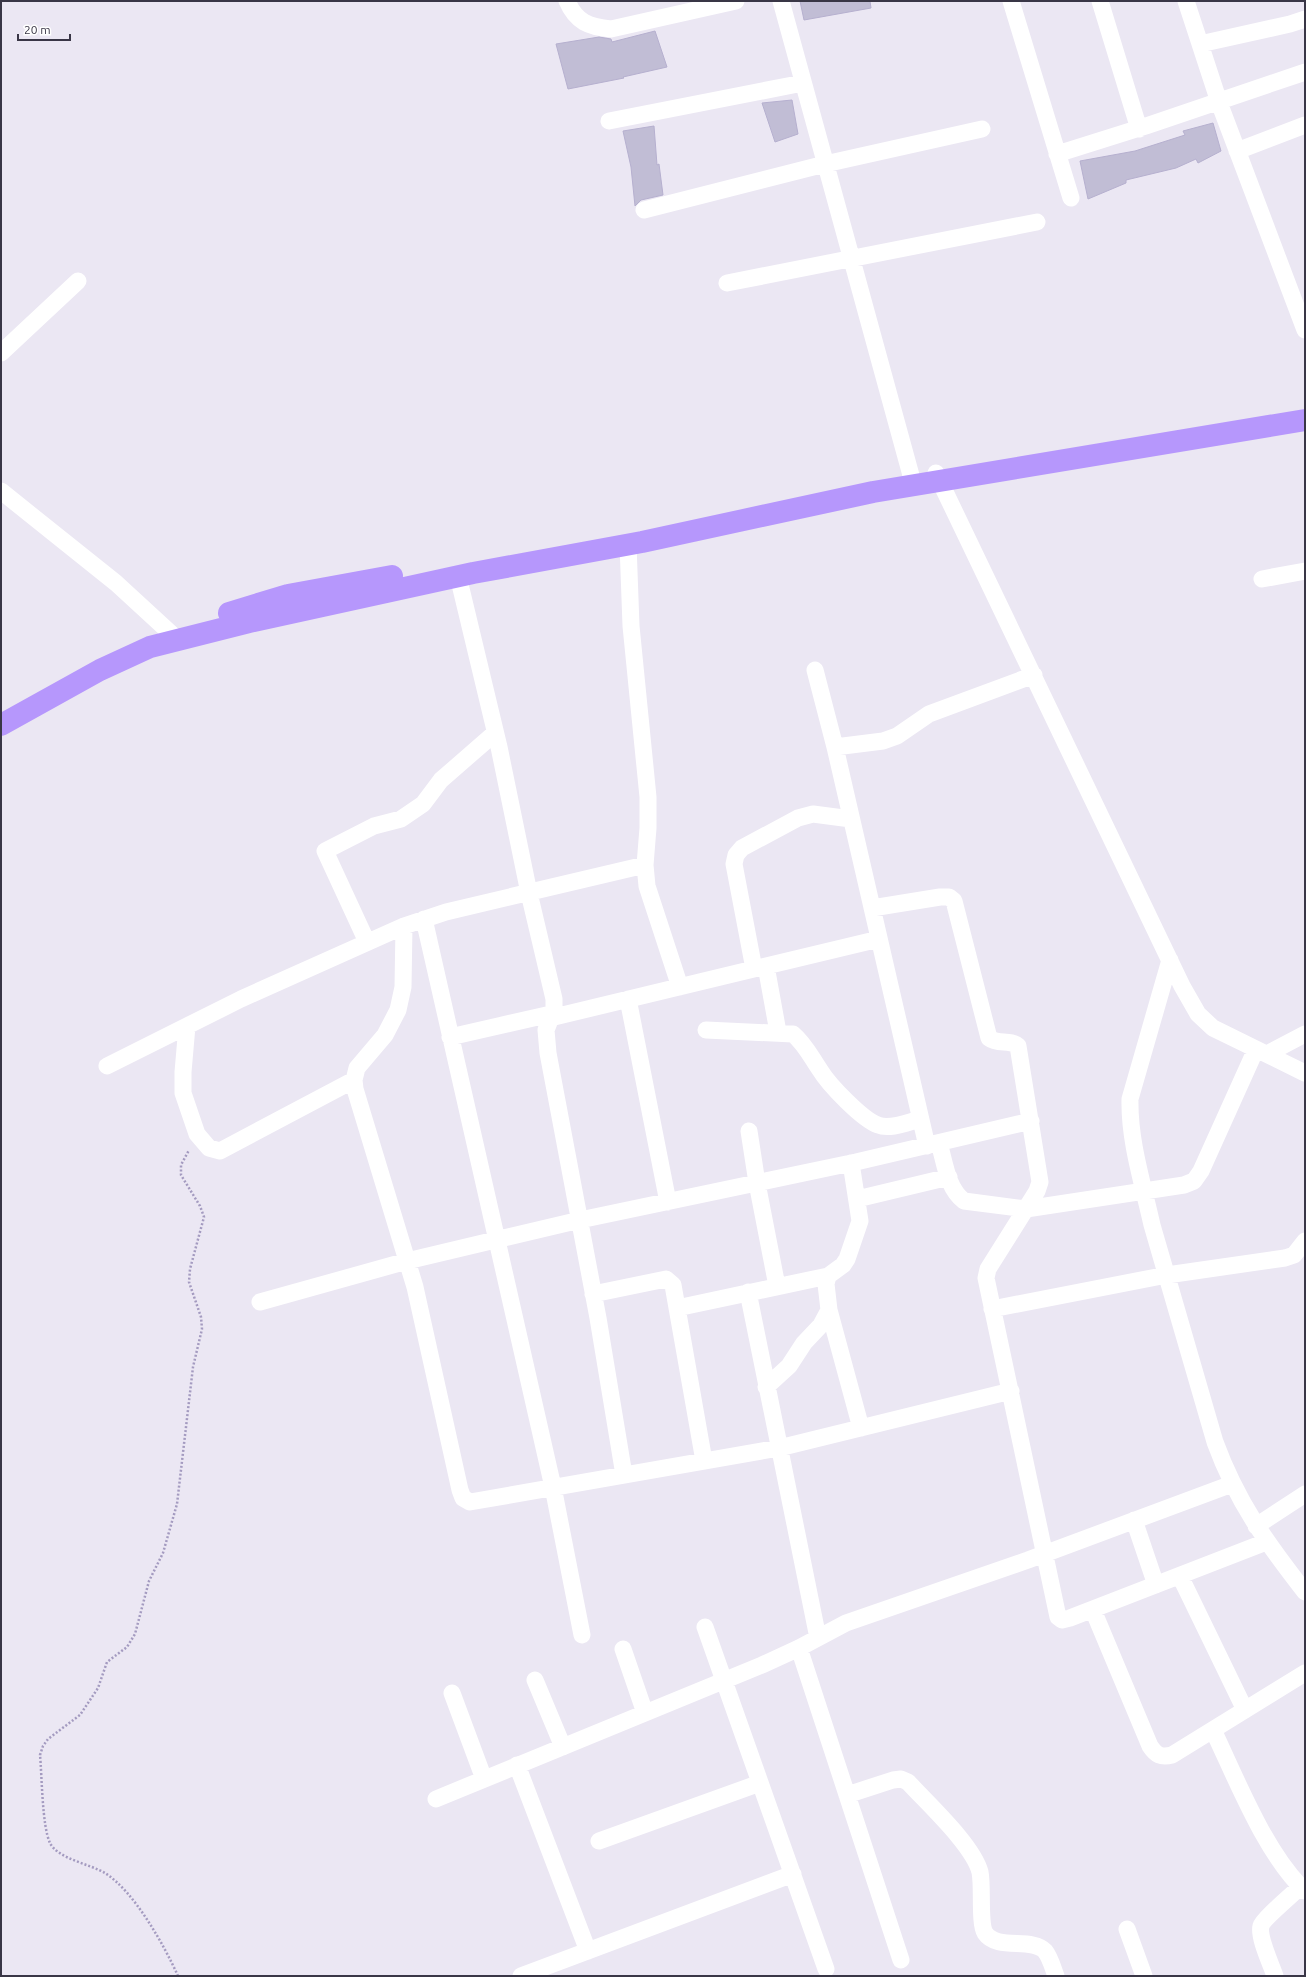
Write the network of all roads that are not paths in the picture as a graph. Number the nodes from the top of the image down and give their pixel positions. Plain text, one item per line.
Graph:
1 (567, 1) edge
2 (736, 1) edge
3 (781, 1) edge
4 (1011, 1) edge
5 (1100, 1) edge
6 (1186, 1) edge
7 (1305, 19) edge
8 (1200, 44) junction
9 (1305, 72) edge
10 (803, 83) junction
11 (1218, 101) junction
12 (609, 121) dead end
13 (1305, 125) edge
14 (982, 129) dead end
15 (1139, 129) junction
16 (1237, 151) junction
17 (1057, 154) junction
18 (825, 164) junction
19 (1071, 198) dead end
20 (644, 210) dead end
21 (1037, 222) dead end
22 (851, 258) junction
23 (78, 281) dead end
24 (727, 282) dead end
25 (1305, 330) edge
26 (1, 354) edge
27 (1305, 411) edge
28 (1305, 420) edge
29 (937, 477) junction
30 (912, 479) junction
31 (1, 491) edge
32 (628, 544) junction
33 (1305, 571) edge
34 (458, 576) junction
35 (1262, 579) dead end
36 (174, 636) junction
37 (815, 670) dead end
38 (1034, 675) junction
39 (1, 710) edge
40 (1, 725) edge
41 (495, 733) junction
42 (835, 747) junction
43 (851, 819) junction
44 (645, 866) junction
45 (529, 893) junction
46 (872, 908) junction
47 (424, 919) junction
48 (404, 926) junction
49 (879, 939) junction
50 (367, 942) junction
51 (1170, 960) junction
52 (760, 968) junction
53 (680, 987) junction
54 (628, 999) junction
55 (550, 1016) junction
56 (187, 1026) junction
57 (706, 1030) dead end
58 (778, 1032) junction
59 (1305, 1034) edge
60 (450, 1037) junction
61 (1261, 1052) junction
62 (107, 1066) dead end
63 (1305, 1073) edge
64 (354, 1080) junction
65 (920, 1119) junction
66 (1031, 1121) junction
67 (749, 1131) dead end
68 (933, 1145) junction
69 (851, 1163) junction
70 (949, 1177) junction
71 (756, 1183) junction
72 (1144, 1191) junction
73 (857, 1199) junction
74 (668, 1202) junction
75 (1026, 1209) junction
76 (580, 1220) junction
77 (496, 1240) junction
78 (1305, 1241) edge
79 (407, 1261) junction
80 (1167, 1275) junction
81 (828, 1276) junction
82 (778, 1286) junction
83 (748, 1292) junction
84 (594, 1294) junction
85 (260, 1302) dead end
86 (677, 1308) junction
87 (992, 1309) junction
88 (829, 1310) junction
89 (766, 1387) junction
90 (1010, 1391) junction
91 (861, 1428) junction
92 (779, 1448) junction
93 (704, 1461) junction
94 (624, 1475) junction
95 (1232, 1484) junction
96 (553, 1488) junction
97 (1305, 1494) edge
98 (1134, 1520) junction
99 (1256, 1526) junction
100 (1266, 1542) junction
101 (1045, 1553) junction
102 (1180, 1576) junction
103 (1156, 1585) junction
104 (1305, 1592) edge
105 (1093, 1610) junction
106 (705, 1628) dead end
107 (582, 1635) dead end
108 (818, 1638) junction
109 (799, 1648) junction
110 (623, 1649) dead end
111 (1305, 1673) edge
112 (535, 1680) dead end
113 (724, 1681) junction
114 (452, 1693) dead end
115 (1245, 1710) junction
116 (645, 1713) junction
117 (1213, 1730) junction
118 (563, 1747) junction
119 (517, 1765) junction
120 (484, 1779) junction
121 (760, 1783) junction
122 (847, 1795) junction
123 (436, 1799) dead end
124 (599, 1841) dead end
125 (793, 1874) junction
126 (1303, 1889) edge
127 (1127, 1929) dead end
128 (588, 1951) junction
129 (901, 1960) dead end
130 (826, 1969) dead end
131 (521, 1976) edge
132 (1056, 1976) edge
133 (1144, 1976) edge
134 (1275, 1976) edge

1 - 2 street
3 - 10 street
4 - 17 street
5 - 15 street
6 - 8 street
7 - 8 street
8 - 11 street
9 - 11 street
10 - 12 street
10 - 18 street
11 - 15 street
11 - 16 street
13 - 16 street
14 - 18 street
15 - 17 street
16 - 25 street
17 - 19 street
18 - 20 street
18 - 22 street
21 - 22 street
22 - 24 street
22 - 30 street
23 - 26 street
27 - 29 main road
28 - 29 main road
29 - 30 main road
29 - 32 main road
29 - 38 street
30 - 36 main road
31 - 36 street
32 - 34 main road
32 - 44 street
33 - 35 street
34 - 36 main road
34 - 41 street
36 - 39 main road
36 - 40 main road
37 - 42 street
38 - 42 street
38 - 51 street
41 - 45 street
41 - 50 street
42 - 43 street
43 - 46 street
43 - 52 street
44 - 45 street
44 - 53 street
45 - 47 street
45 - 55 street
46 - 49 street
46 - 66 street
47 - 48 street
47 - 60 street
48 - 50 street
48 - 64 street
49 - 52 street
49 - 65 street
50 - 56 street
51 - 61 street
51 - 72 street
52 - 53 street
52 - 58 street
53 - 54 street
54 - 55 street
54 - 74 street
55 - 60 street
55 - 76 street
56 - 62 street
56 - 64 street
57 - 58 street
58 - 65 street
59 - 61 street
60 - 77 street
61 - 63 street
61 - 72 street
64 - 79 street
65 - 68 street
66 - 68 street
66 - 75 street
67 - 71 street
68 - 69 street
68 - 70 street
69 - 71 street
69 - 73 street
70 - 73 street
70 - 75 street
71 - 74 street
71 - 82 street
72 - 75 street
72 - 80 street
73 - 81 street
74 - 76 street
75 - 87 street
76 - 77 street
76 - 84 street
77 - 79 street
77 - 96 street
78 - 80 street
79 - 85 street
79 - 96 street
80 - 87 street
80 - 95 street
81 - 82 street
81 - 88 street
82 - 83 street
83 - 86 street
83 - 89 street
84 - 86 street
84 - 94 street
86 - 93 street
87 - 90 street
88 - 89 street
88 - 91 street
89 - 92 street
90 - 91 street
90 - 101 street
91 - 92 street
92 - 93 street
92 - 108 street
93 - 94 street
94 - 96 street
95 - 98 street
95 - 99 street
96 - 107 street
97 - 99 street
98 - 101 street
98 - 103 street
99 - 100 street
100 - 102 street
100 - 104 street
101 - 105 street
101 - 108 street
102 - 103 street
102 - 115 street
103 - 105 street
105 - 117 street
106 - 113 street
108 - 109 street
109 - 113 street
109 - 122 street
110 - 116 street
111 - 115 street
112 - 118 street
113 - 116 street
113 - 121 street
114 - 120 street
115 - 117 street
116 - 118 street
117 - 126 street
118 - 119 street
119 - 120 street
119 - 128 street
120 - 123 street
121 - 124 street
121 - 125 street
122 - 129 street
122 - 132 street
125 - 128 street
125 - 130 street
126 - 134 street
127 - 133 street
128 - 131 street

